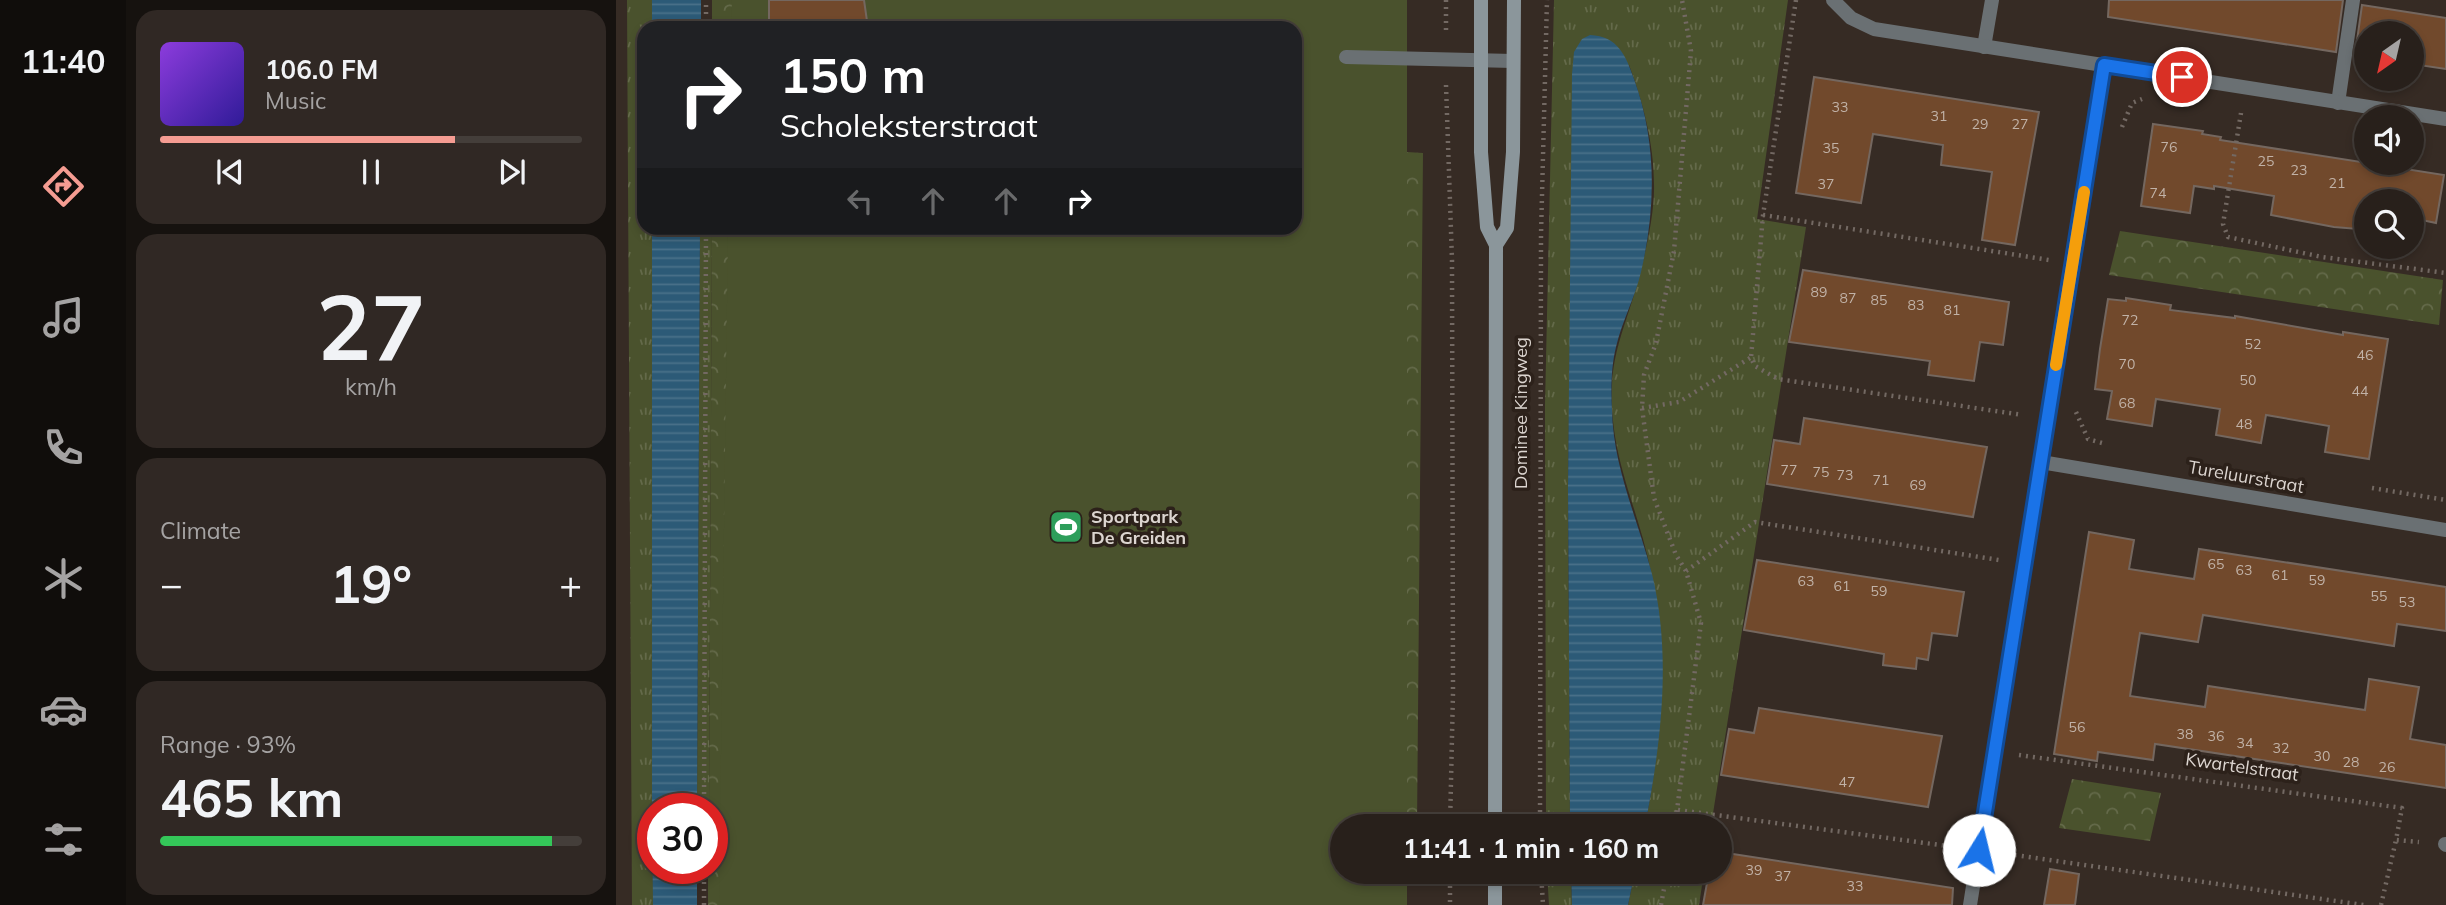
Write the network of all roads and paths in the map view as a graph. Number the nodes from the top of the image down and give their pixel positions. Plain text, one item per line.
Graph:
1 (706, 0) edge
2 (1446, 0) edge
3 (1481, 0) edge
4 (1514, 0) edge
5 (1547, 0) edge
6 (1682, 0) edge
7 (1796, 0) edge
8 (1833, 0) edge
9 (1992, 0) edge
10 (2353, 0) edge
11 (706, 21) edge
12 (1984, 47) junction
13 (1346, 57) dead end
14 (1446, 58) junction
15 (1480, 60) junction
16 (1513, 61) junction
17 (2104, 65) junction
18 (2151, 95) dead end
19 (2338, 103) junction
20 (2242, 105) dead end
21 (2446, 119) edge
22 (2118, 139) dead end
23 (1763, 215) junction
24 (706, 235) edge
25 (1496, 245) junction
26 (2073, 263) junction
27 (2446, 273) edge
28 (1751, 358) junction
29 (1642, 408) junction
30 (2076, 411) dead end
31 (2048, 419) junction
32 (2114, 448) dead end
33 (2040, 462) junction
34 (2361, 487) dead end
35 (2446, 500) edge
36 (2446, 530) edge
37 (2024, 564) junction
38 (1686, 571) junction
39 (1994, 752) junction
40 (704, 793) edge
41 (1678, 810) junction
42 (1450, 814) edge
43 (1495, 814) edge
44 (1540, 814) edge
45 (1677, 814) edge
46 (2396, 840) junction
47 (2445, 844) edge
48 (1979, 850) junction
49 (704, 884) edge
50 (1450, 884) edge
51 (1495, 884) edge
52 (1542, 884) edge
53 (1665, 884) edge
54 (704, 905) edge
55 (1450, 905) edge
56 (1496, 905) edge
57 (1543, 905) edge
58 (1661, 905) edge
59 (1970, 905) edge
60 (2364, 905) edge
61 (2381, 905) edge

1 - 11 path
2 - 14 path
3 - 15 main road, Dominee Kingweg
4 - 16 main road, Dominee Kingweg
5 - 44 path, Dominee Kingweg
6 - 29 path
7 - 23 path
8 - 12 street
9 - 12 street
10 - 19 street
12 - 17 street
13 - 14 street
14 - 15 street
14 - 42 path
15 - 16 street
15 - 25 main road, Dominee Kingweg
16 - 25 main road, Dominee Kingweg
17 - 19 street
17 - 26 street
18 - 22 path
19 - 21 street
20 - 27 path
23 - 26 path
23 - 28 path
24 - 40 path
25 - 43 main road, Dominee Kingweg
26 - 31 street
28 - 29 path
28 - 31 path
29 - 38 path
30 - 32 path
31 - 33 street
33 - 36 street, Tureluurstraat
33 - 37 street
34 - 35 path
37 - 38 path
37 - 39 street
38 - 41 path
39 - 46 path, Kwartelstraat
39 - 48 street
41 - 45 path
41 - 48 path
46 - 47 path
46 - 61 path
48 - 59 street
48 - 60 path
49 - 54 path
50 - 55 path
51 - 56 main road
52 - 57 path
53 - 58 path

